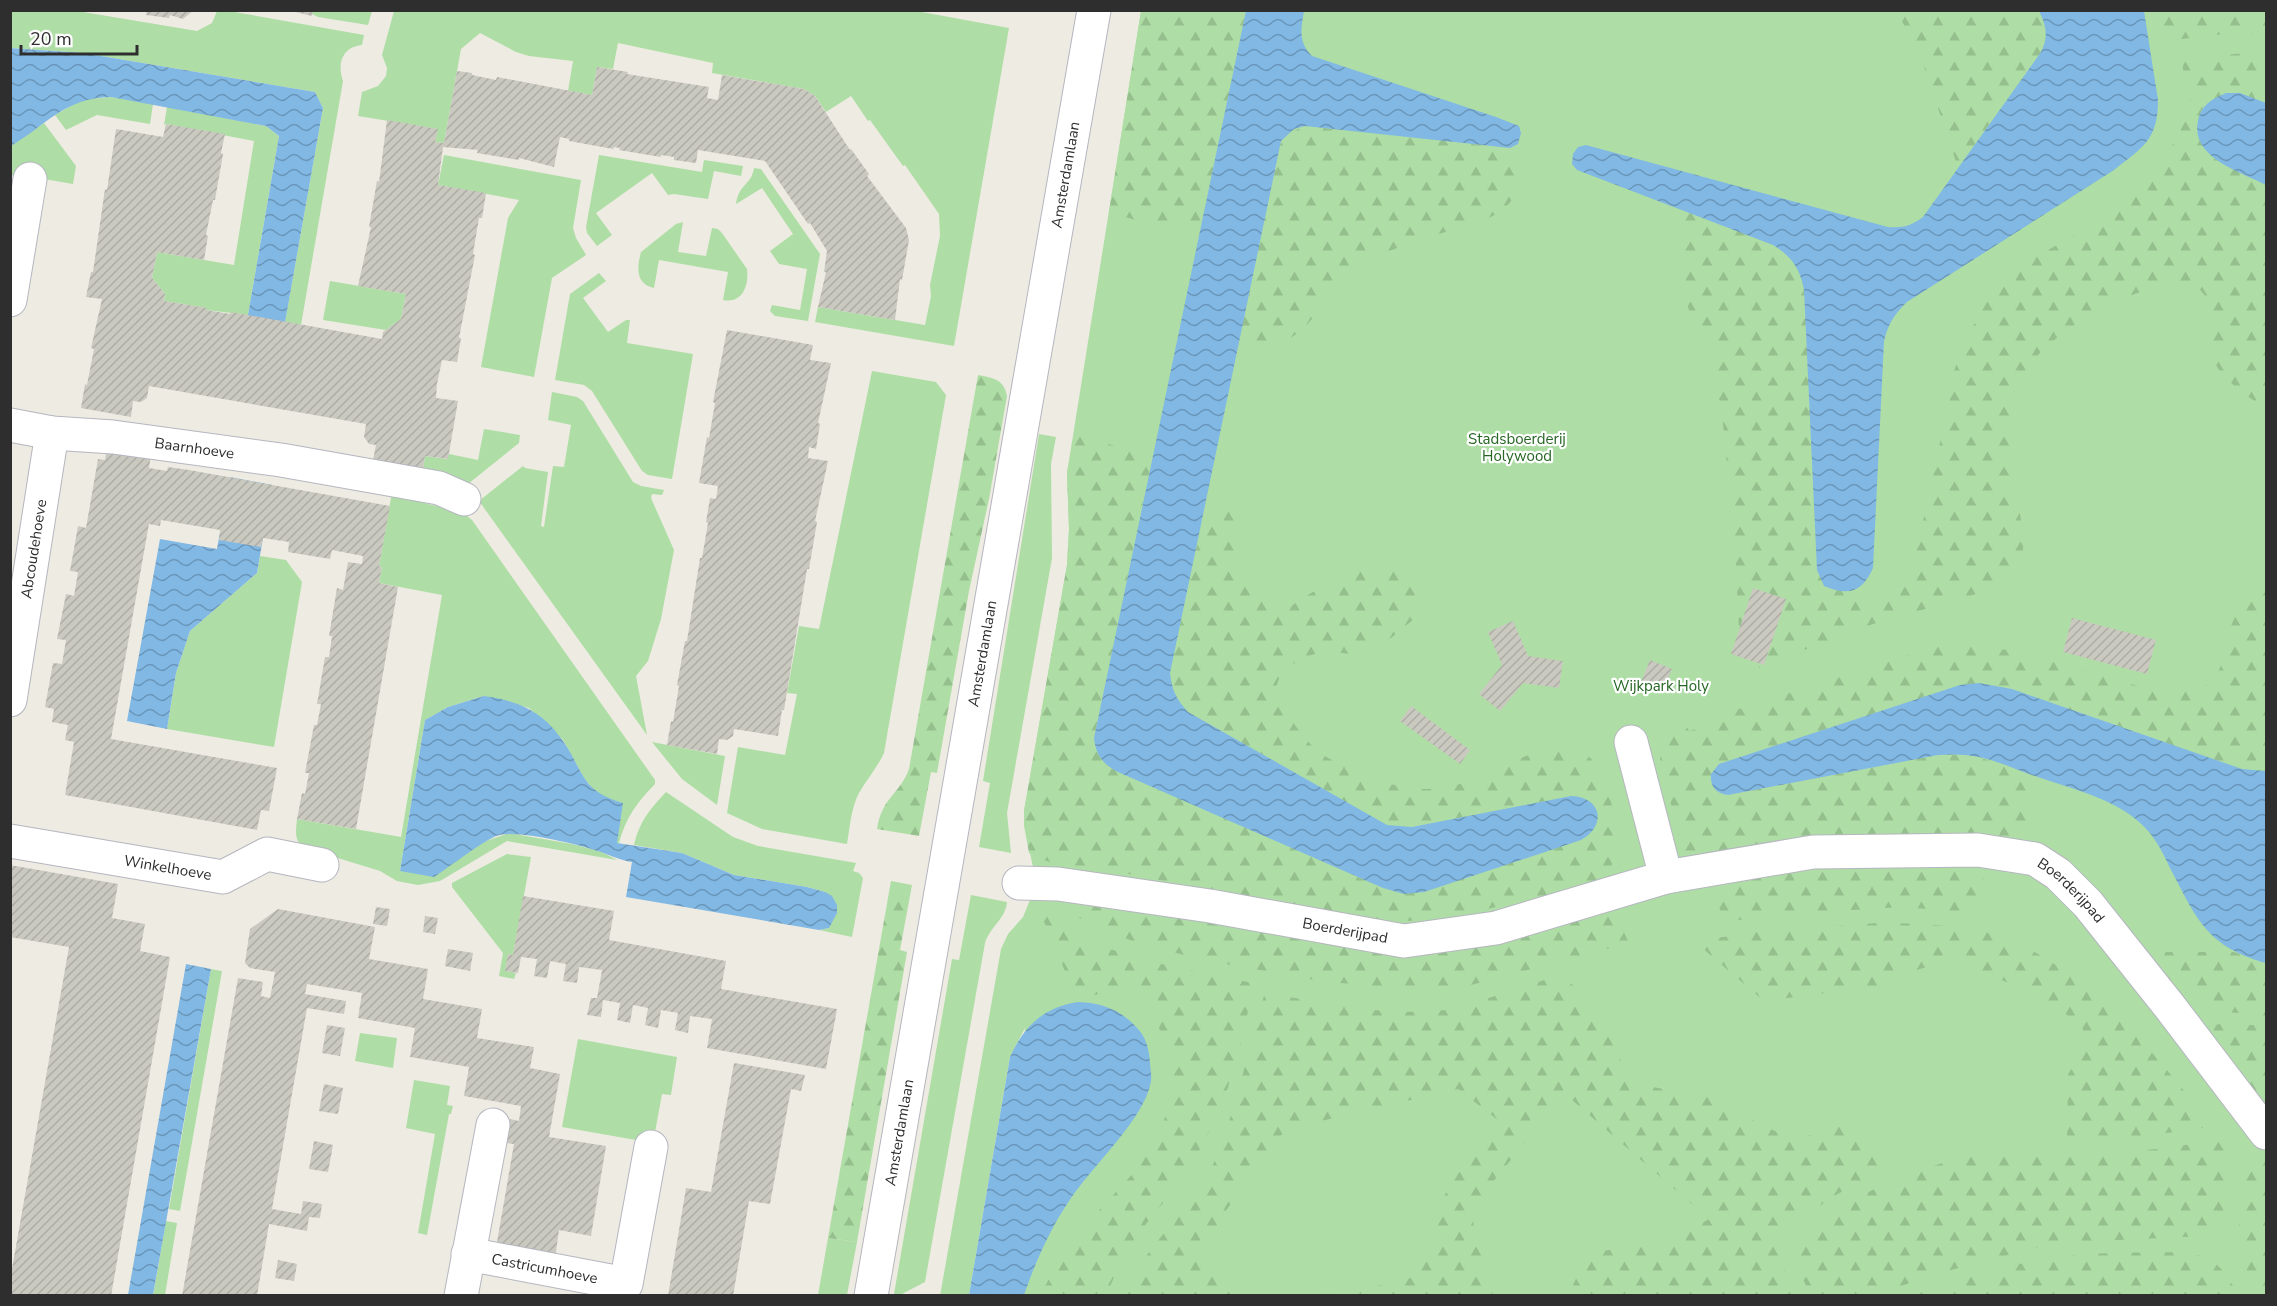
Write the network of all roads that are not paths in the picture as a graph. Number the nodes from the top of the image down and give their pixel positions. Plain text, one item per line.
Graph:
1 (1094, 10) edge
2 (30, 178) dead end
3 (10, 300) edge
4 (10, 425) edge
5 (52, 433) junction
6 (464, 499) dead end
7 (10, 700) edge
8 (1631, 742) dead end
9 (10, 841) edge
10 (322, 865) dead end
11 (1666, 877) junction
12 (1019, 883) dead end
13 (493, 1125) dead end
14 (2266, 1133) edge
15 (651, 1147) dead end
16 (468, 1254) junction
17 (461, 1296) edge
18 (871, 1296) edge

1 - 18 street, Amsterdamlaan
2 - 3 street
4 - 5 street, Baarnhoeve
5 - 6 street, Baarnhoeve
5 - 7 street, Abcoudehoeve
8 - 11 street
9 - 10 street, Winkelhoeve
11 - 12 street, Boerderijpad
11 - 14 street, Boerderijpad
13 - 16 street
15 - 16 street, Castricumhoeve
16 - 17 street

